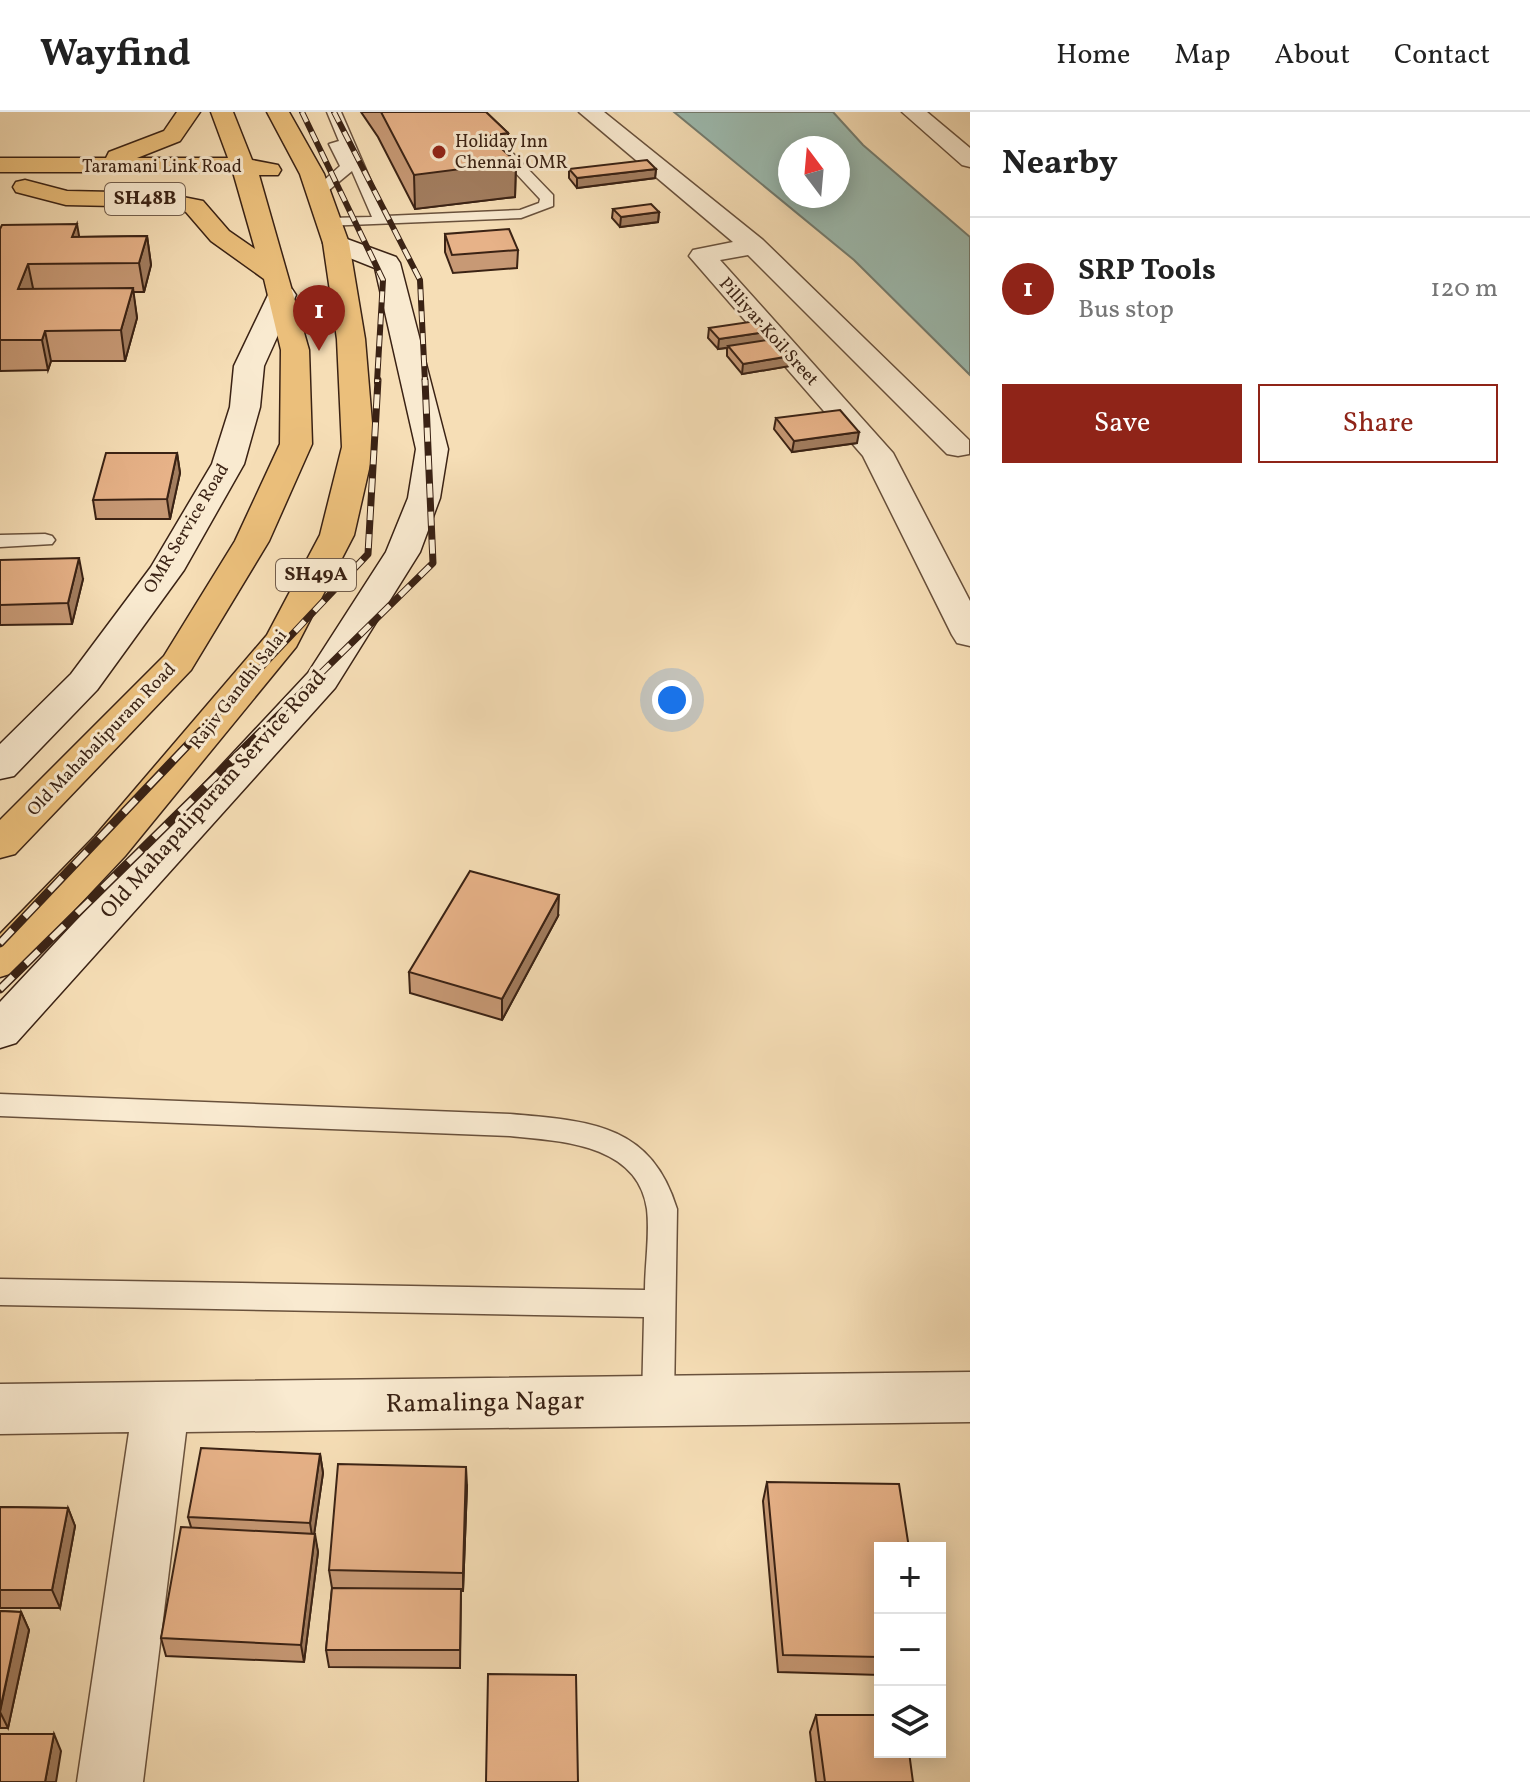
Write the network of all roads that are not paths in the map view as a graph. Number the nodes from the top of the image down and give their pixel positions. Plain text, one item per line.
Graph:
1 (189, 112) edge
2 (222, 112) edge
3 (278, 112) edge
4 (320, 112) edge
5 (334, 112) edge
6 (466, 112) edge
7 (590, 112) edge
8 (913, 112) edge
9 (970, 160) edge
10 (0, 165) edge
11 (71, 166) junction
12 (245, 174) junction
13 (315, 183) junction
14 (13, 187) edge
15 (381, 221) junction
16 (332, 233) junction
17 (754, 246) junction
18 (279, 285) junction
19 (958, 447) dead end
20 (45, 540) dead end
21 (0, 541) edge
22 (970, 635) edge
23 (0, 767) edge
24 (0, 844) edge
25 (0, 961) edge
26 (0, 1031) edge
27 (0, 1105) edge
28 (0, 1292) edge
29 (660, 1304) junction
30 (970, 1397) edge
31 (658, 1400) junction
32 (161, 1407) junction
33 (0, 1409) edge
34 (110, 1782) edge

1 - 11 main road, SH48B
2 - 12 main road, SH49A
3 - 13 main road, SH49A
4 - 13 lane
5 - 15 lane
6 - 15 lane
7 - 17 street
8 - 9 street
10 - 11 main road, Taramani Link Road / SH48B
11 - 12 main road, Taramani Link Road / SH48B
12 - 13 main road, Taramani Link Road / SH48B
12 - 14 main road, Taramani Link Road / SH48B
12 - 18 main road, Old Mahabalipuram Road / SH49A
13 - 16 main road, Rajiv Gandhi Salai / SH49A
14 - 18 main road, SH48B
15 - 16 lane
16 - 25 main road, Rajiv Gandhi Salai / SH49A
16 - 26 street, Old Mahapalipuram Service Road
17 - 19 street
17 - 22 street, Pilliyar Koil Sreet
18 - 23 street, OMR Service Road
18 - 24 main road, Old Mahabalipuram Road / SH49A
20 - 21 lane
27 - 29 lane
28 - 29 lane
29 - 31 lane
30 - 31 street, Ramalinga Nagar
31 - 32 street, Ramalinga Nagar
32 - 33 street, Ramalinga Nagar
32 - 34 street

